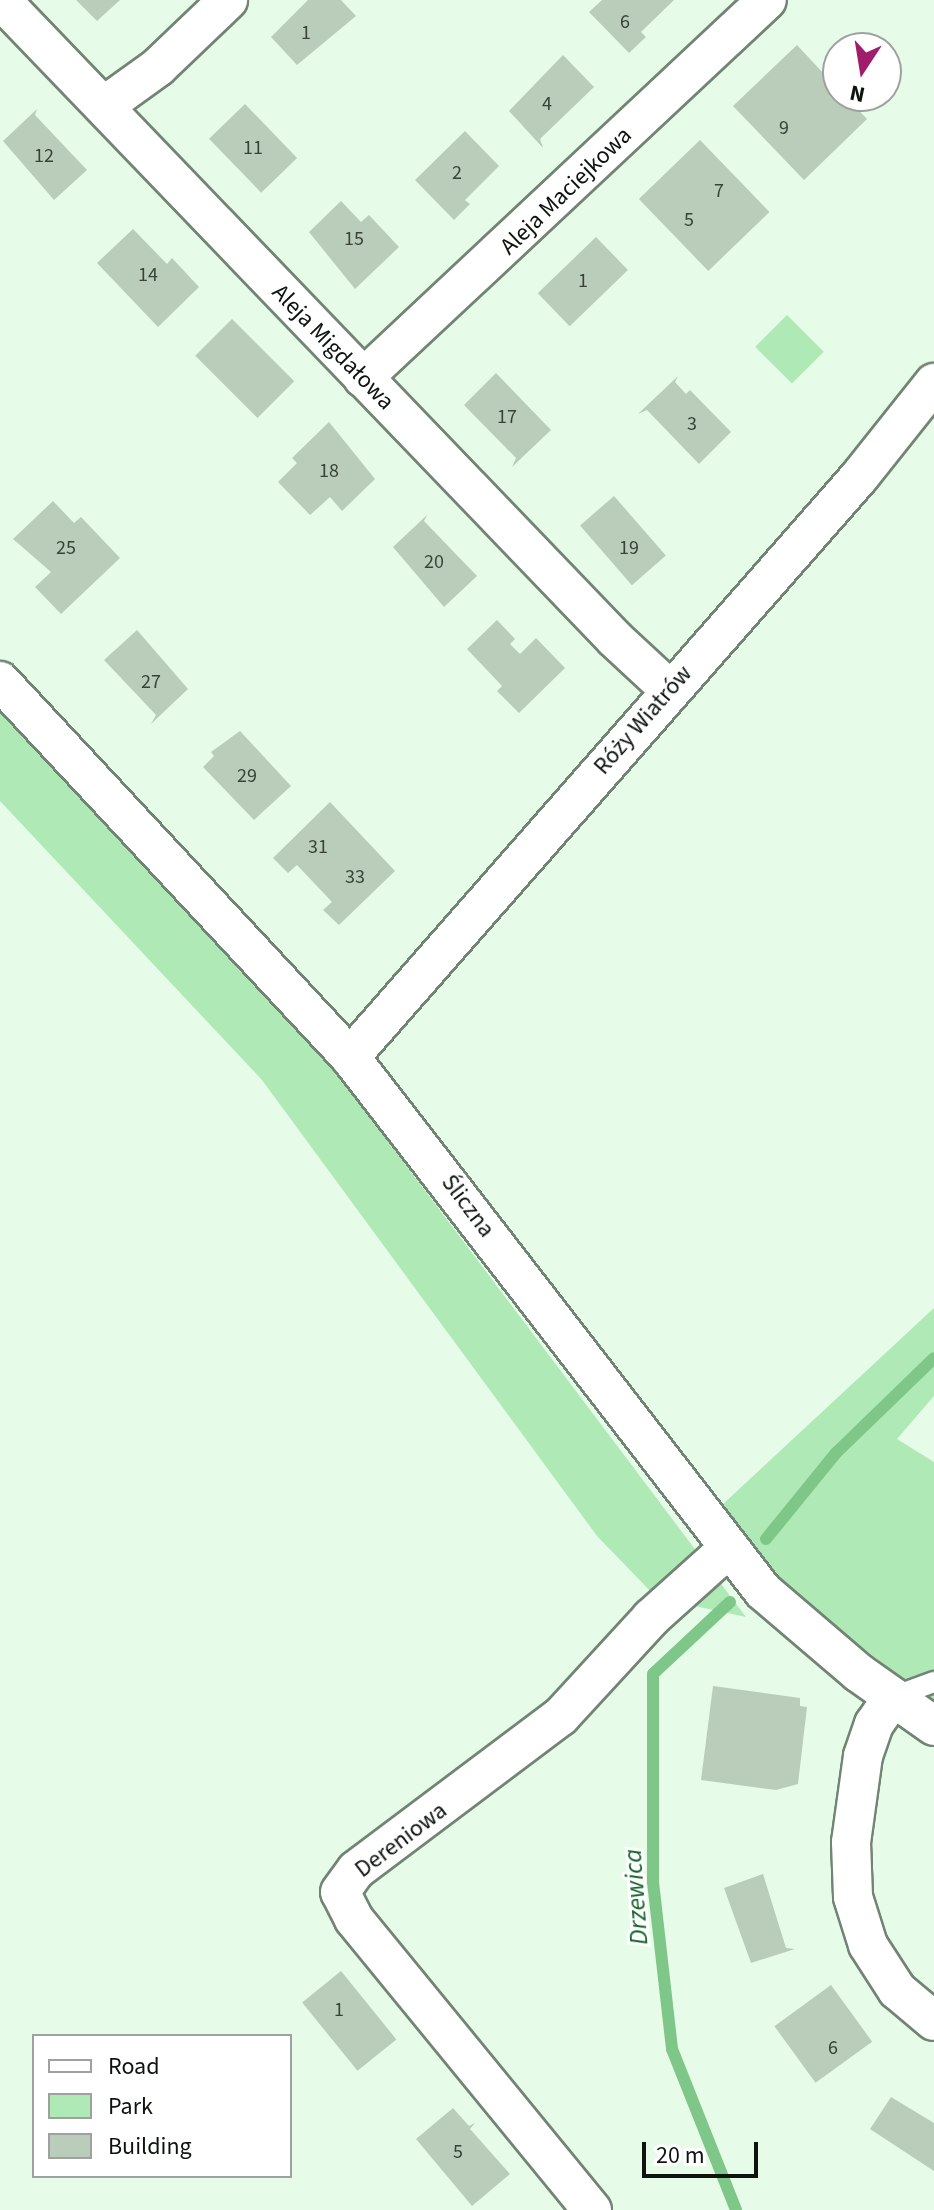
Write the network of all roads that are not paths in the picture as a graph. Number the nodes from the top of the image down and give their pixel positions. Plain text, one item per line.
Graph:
1 (1, 0) edge
2 (228, 0) edge
3 (767, 0) edge
4 (104, 106) junction
5 (363, 378) junction
6 (934, 383) edge
7 (0, 681) edge
8 (669, 689) junction
9 (350, 1057) junction
10 (729, 1548) junction
11 (934, 1682) edge
12 (893, 1697) junction
13 (934, 1726) edge
14 (934, 2021) edge
15 (592, 2210) edge

1 - 4 street, Aleja Migdałowa
2 - 4 street
3 - 5 street, Aleja Maciejkowa
4 - 5 street, Aleja Migdałowa
5 - 8 street, Aleja Migdałowa
6 - 8 street, Róży Wiatrów
7 - 9 street, Śliczna
8 - 9 street, Róży Wiatrów
9 - 10 street, Śliczna
10 - 12 street, Śliczna
10 - 15 street, Dereniowa
11 - 12 lane
12 - 13 street, Śliczna
12 - 14 street

